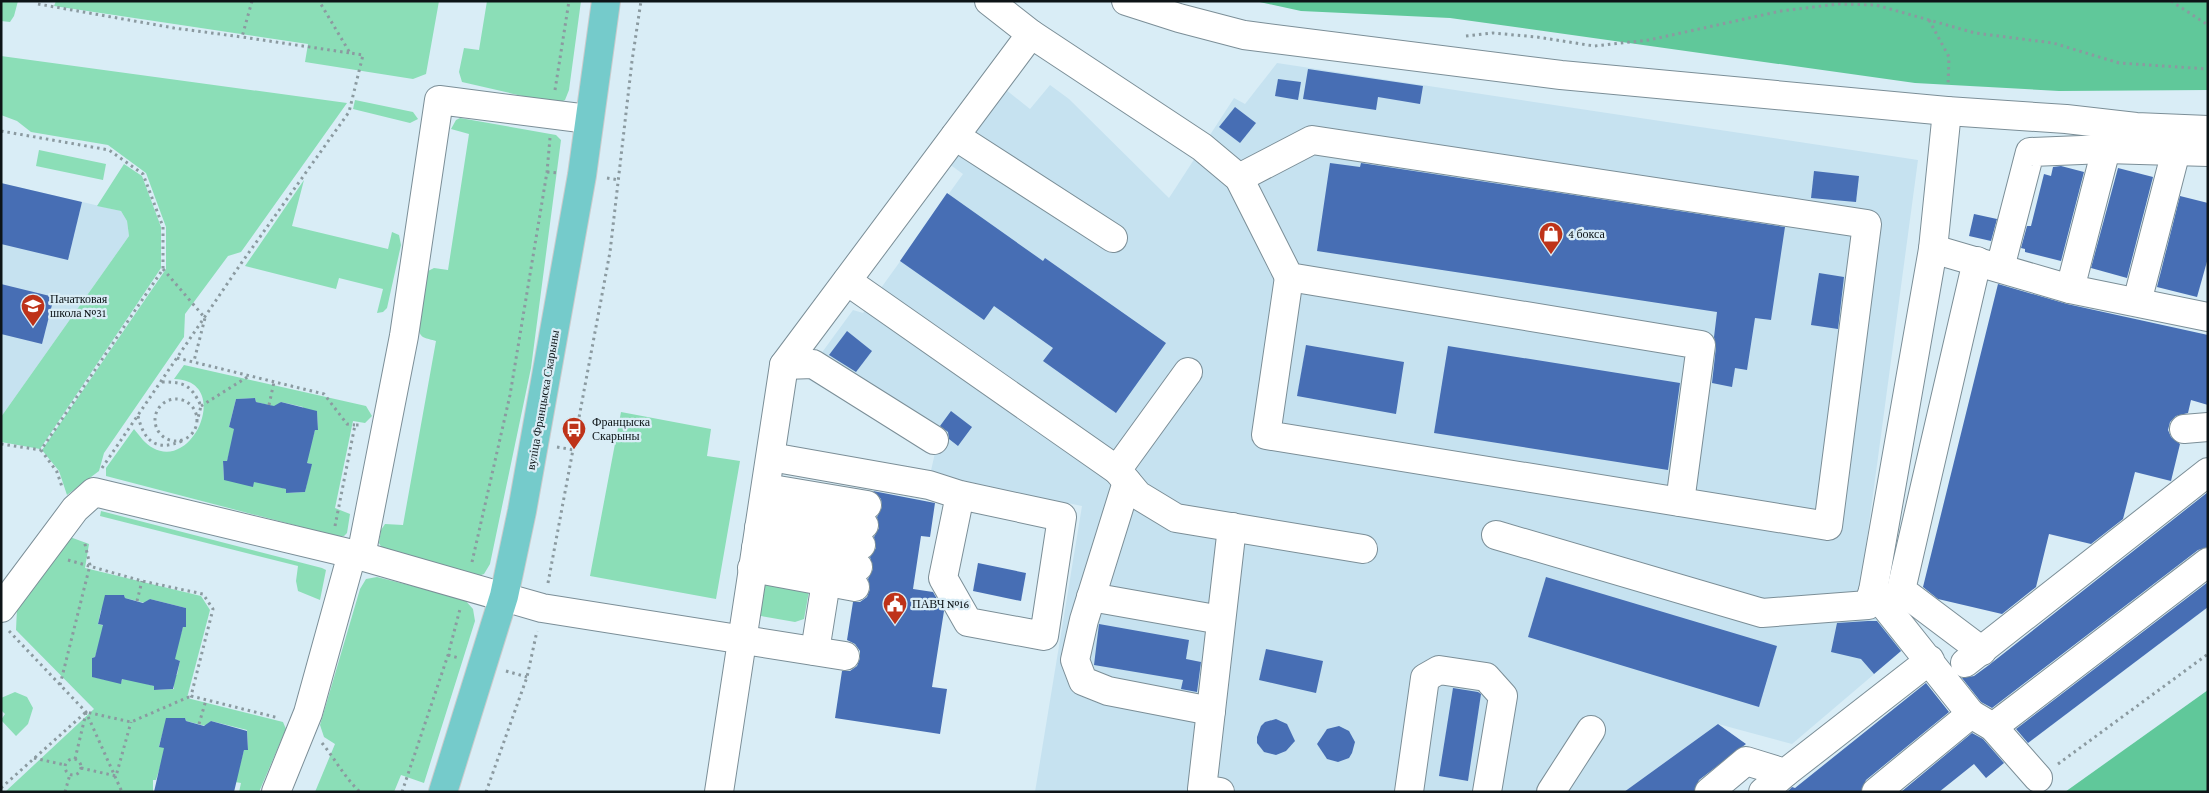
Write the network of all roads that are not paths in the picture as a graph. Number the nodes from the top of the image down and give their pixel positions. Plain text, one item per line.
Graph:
1 (606, 1) edge
2 (989, 1) edge
3 (1126, 1) edge
4 (1032, 34) junction
5 (1947, 111) junction
6 (588, 119) junction
7 (2208, 130) edge
8 (956, 136) junction
9 (2106, 149) junction
10 (2176, 151) junction
11 (2208, 152) edge
12 (1239, 178) junction
13 (1113, 238) dead end
14 (1934, 249) junction
15 (1988, 265) junction
16 (1289, 277) junction
17 (847, 281) junction
18 (2070, 288) junction
19 (2137, 302) junction
20 (2206, 309) edge
21 (784, 365) junction
22 (1188, 372) dead end
23 (934, 440) dead end
24 (771, 457) junction
25 (2208, 472) edge
26 (1122, 476) junction
27 (960, 495) junction
28 (1680, 502) junction
29 (1232, 527) junction
30 (759, 528) junction
31 (1496, 534) dead end
32 (861, 546) junction
33 (1363, 549) dead end
34 (357, 555) junction
35 (2208, 562) edge
36 (826, 582) junction
37 (1874, 592) junction
38 (504, 596) junction
39 (1091, 597) junction
40 (5, 616) edge
41 (1221, 620) junction
42 (741, 640) junction
43 (815, 652) junction
44 (844, 656) dead end
45 (1930, 660) junction
46 (1211, 710) junction
47 (1982, 721) junction
48 (1591, 730) dead end
49 (1785, 773) junction
50 (2038, 778) road end
51 (276, 792) edge
52 (443, 792) edge
53 (718, 792) edge
54 (1220, 792) edge
55 (1409, 792) edge
56 (1487, 792) edge
57 (1551, 792) edge
58 (1708, 792) edge
59 (1763, 792) edge
60 (1876, 792) edge

1 - 6 main road, вуліца Францыска Скарыны
2 - 4 street
3 - 5 street
4 - 8 street
4 - 12 street
5 - 7 street
5 - 14 street
6 - 34 street
6 - 38 main road, вуліца Францыска Скарыны
8 - 13 street
8 - 17 street
9 - 10 street
9 - 15 street
9 - 18 street
10 - 11 street
10 - 19 street
12 - 16 street
12 - 28 street
14 - 15 street
14 - 37 street
15 - 18 street
15 - 25 street
16 - 28 street
16 - 28 street
17 - 21 street
17 - 26 street
18 - 19 street
19 - 20 street
21 - 23 street
21 - 24 street
22 - 26 street
24 - 27 street
24 - 30 street
26 - 29 street
26 - 39 street
27 - 27 street
29 - 33 street
29 - 41 street
30 - 32 street
30 - 32 street
30 - 36 street
30 - 42 street
31 - 37 street
32 - 36 street
34 - 38 street
34 - 40 street
34 - 51 street
35 - 47 street
36 - 43 street
37 - 45 street
38 - 42 street
38 - 52 main road, вуліца Францыска Скарыны
39 - 41 street
39 - 46 street
41 - 46 street
42 - 43 street
42 - 53 street
43 - 44 street
45 - 47 street
45 - 49 street
46 - 54 street
47 - 50 street
47 - 60 street
48 - 57 street
49 - 58 street
49 - 59 street
55 - 56 street

